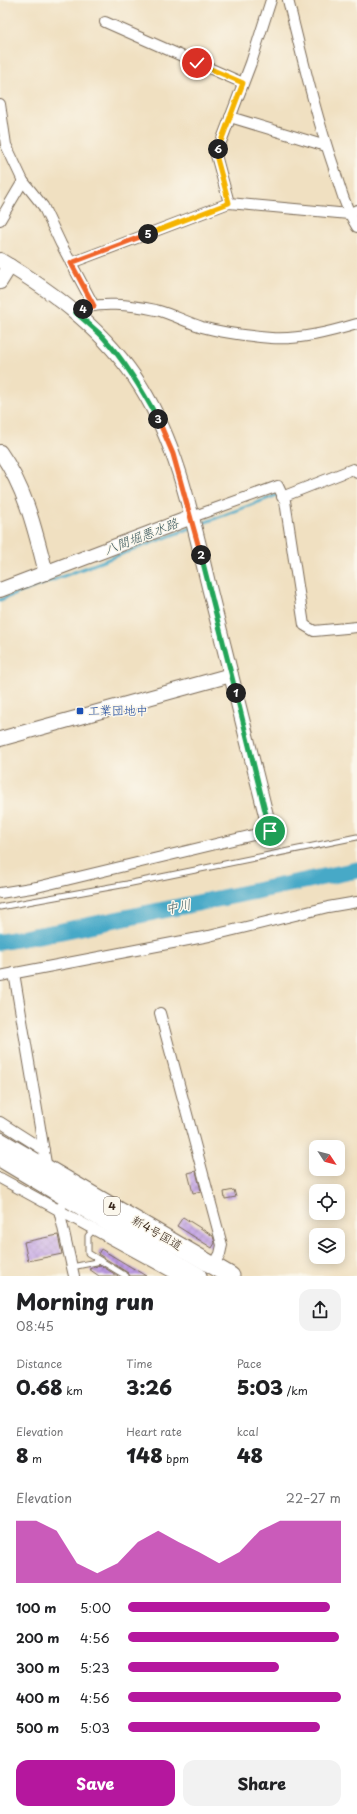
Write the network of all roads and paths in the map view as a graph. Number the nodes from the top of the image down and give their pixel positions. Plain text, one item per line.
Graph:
1 (271, 0) edge
2 (288, 0) edge
3 (105, 22) dead end
4 (243, 83) junction
5 (0, 104) edge
6 (230, 117) junction
7 (326, 146) junction
8 (23, 181) junction
9 (229, 203) junction
10 (353, 212) edge
11 (0, 220) edge
12 (357, 227) edge
13 (5, 263) edge
14 (71, 263) junction
15 (0, 282) edge
16 (94, 306) junction
17 (76, 313) junction
18 (357, 324) edge
19 (0, 452) edge
20 (357, 473) edge
21 (281, 494) junction
22 (193, 523) junction
23 (46, 573) junction
24 (0, 590) edge
25 (357, 627) edge
26 (231, 675) junction
27 (0, 739) edge
28 (270, 831) joint
29 (357, 837) edge
30 (0, 892) edge
31 (357, 902) edge
32 (0, 907) edge
33 (14, 973) junction
34 (0, 976) edge
35 (160, 1013) dead end
36 (0, 1122) edge
37 (0, 1141) edge
38 (44, 1150) junction
39 (0, 1158) edge
40 (47, 1168) junction
41 (0, 1178) edge
42 (63, 1203) junction
43 (94, 1229) junction
44 (101, 1261) junction
45 (213, 1266) junction
46 (73, 1271) edge
47 (126, 1276) edge
48 (179, 1276) edge
49 (198, 1276) edge
50 (231, 1276) edge

1 - 4 street
2 - 7 street
3 - 4 street
4 - 6 street
5 - 8 street
6 - 7 street
6 - 9 street
7 - 10 street
8 - 11 street
8 - 14 street
9 - 10 street
9 - 14 street
10 - 12 street
13 - 15 street
13 - 17 street
14 - 16 street
16 - 17 street
16 - 18 street
17 - 22 street
19 - 23 street
20 - 21 street
21 - 22 street
21 - 25 street
22 - 23 street
22 - 26 street
23 - 24 street
26 - 27 street
26 - 28 street
28 - 30 street
29 - 32 lane
31 - 33 street
33 - 34 street
33 - 38 street
35 - 45 street
36 - 38 street
37 - 40 highway, 新4号国道 / 4
38 - 40 street
39 - 42 highway, 新4号国道 / 4
40 - 45 highway, 新4号国道 / 4
41 - 42 street
42 - 43 street
42 - 46 street
42 - 49 highway, 新4号国道 / 4
43 - 44 lane
43 - 48 street
44 - 46 lane
44 - 47 lane
45 - 50 highway, 新4号国道 / 4

